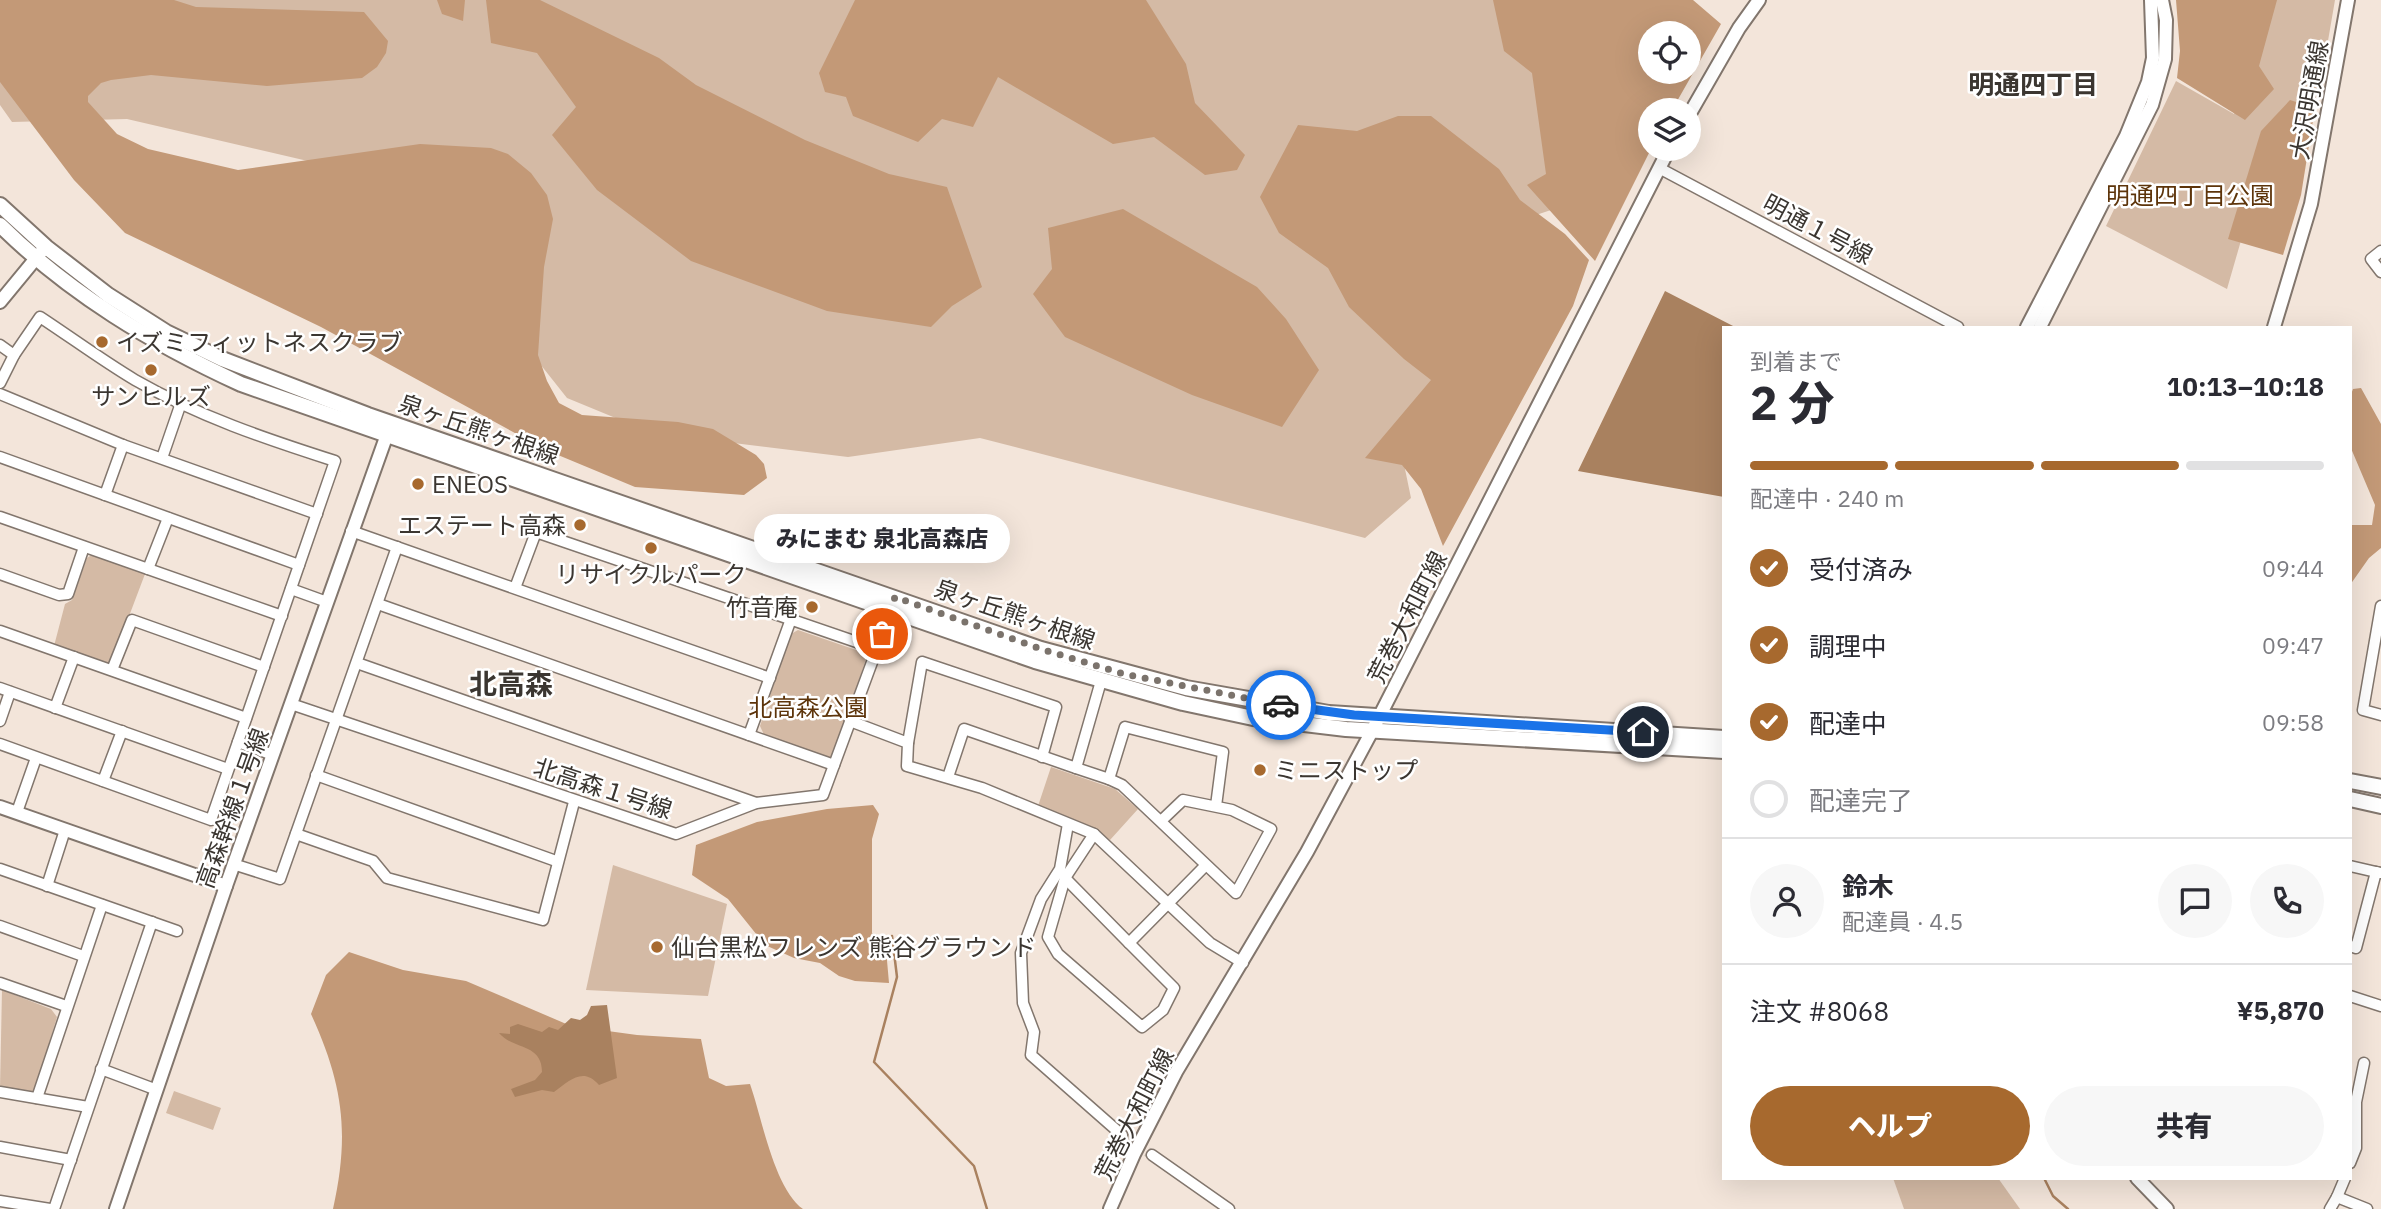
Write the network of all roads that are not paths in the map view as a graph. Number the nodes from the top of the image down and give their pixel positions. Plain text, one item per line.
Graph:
1 (1759, 0) edge
2 (2151, 0) edge
3 (2162, 0) edge
4 (2348, 0) edge
5 (1698, 98) edge
6 (1663, 161) edge
7 (1659, 168) junction
8 (0, 205) edge
9 (0, 225) edge
10 (2381, 251) edge
11 (41, 253) junction
12 (2381, 272) edge
13 (0, 302) edge
14 (1956, 326) edge
15 (2028, 326) edge
16 (2040, 326) edge
17 (2274, 326) edge
18 (0, 345) edge
19 (15, 355) junction
20 (0, 383) edge
21 (0, 394) edge
22 (181, 403) junction
23 (389, 429) junction
24 (123, 444) junction
25 (0, 457) edge
26 (162, 458) junction
27 (105, 495) junction
28 (317, 514) junction
29 (0, 517) edge
30 (168, 518) junction
31 (351, 531) junction
32 (85, 547) junction
33 (397, 547) junction
34 (299, 565) junction
35 (148, 569) junction
36 (0, 574) edge
37 (515, 588) junction
38 (291, 589) junction
39 (327, 602) junction
40 (378, 604) junction
41 (893, 604) junction
42 (2381, 606) edge
43 (282, 616) junction
44 (792, 620) junction
45 (0, 631) edge
46 (877, 649) junction
47 (74, 657) junction
48 (356, 663) junction
49 (264, 667) junction
50 (112, 670) junction
51 (770, 678) junction
52 (1101, 681) junction
53 (5, 690) edge
54 (291, 704) junction
55 (55, 708) junction
56 (2381, 715) edge
57 (1379, 717) junction
58 (246, 718) junction
59 (336, 719) junction
60 (0, 721) edge
61 (850, 721) junction
62 (122, 731) junction
63 (1372, 731) junction
64 (749, 735) junction
65 (1722, 738) edge
66 (238, 742) junction
67 (908, 743) junction
68 (0, 744) edge
69 (1722, 751) edge
70 (273, 755) junction
71 (1042, 757) junction
72 (36, 758) junction
73 (834, 765) junction
74 (1076, 768) junction
75 (229, 769) junction
76 (316, 775) junction
77 (948, 777) junction
78 (1109, 779) junction
79 (2352, 780) edge
80 (103, 781) junction
81 (2381, 786) edge
82 (2352, 799) edge
83 (573, 802) junction
84 (757, 803) junction
85 (1216, 806) junction
86 (2381, 806) edge
87 (0, 807) edge
88 (17, 813) junction
89 (1161, 821) junction
90 (1068, 824) junction
91 (65, 830) junction
92 (296, 834) junction
93 (1094, 834) junction
94 (556, 861) junction
95 (233, 864) junction
96 (1205, 866) junction
97 (2352, 866) edge
98 (0, 870) edge
99 (2379, 873) edge
100 (1065, 878) junction
101 (47, 886) junction
102 (226, 886) junction
103 (1167, 904) junction
104 (102, 905) junction
105 (152, 922) junction
106 (0, 926) edge
107 (177, 931) dead end
108 (1129, 943) junction
109 (2352, 947) edge
110 (83, 956) junction
111 (1242, 963) junction
112 (0, 983) edge
113 (2352, 997) edge
114 (66, 1006) junction
115 (2381, 1006) edge
116 (2364, 1063) dead end
117 (101, 1069) junction
118 (157, 1090) junction
119 (0, 1091) edge
120 (37, 1098) junction
121 (88, 1107) junction
122 (1122, 1135) tunnel mouth
123 (0, 1147) edge
124 (1152, 1155) tunnel mouth
125 (2352, 1158) edge
126 (71, 1160) junction
127 (2139, 1180) edge
128 (2344, 1180) edge
129 (2337, 1197) junction
130 (0, 1200) edge
131 (52, 1209) edge
132 (117, 1209) edge
133 (1110, 1209) edge
134 (1229, 1209) edge
135 (2167, 1209) edge
136 (2330, 1209) edge
137 (2367, 1209) edge

1 - 5 street
2 - 15 street
3 - 16 street
4 - 17 street, 大沢明通線
6 - 7 street, 荒巻大和町線
7 - 14 street, 明通１号線
7 - 57 street, 荒巻大和町線
8 - 11 main road, 泉ヶ丘熊ヶ根線
9 - 11 main road, 泉ヶ丘熊ヶ根線
10 - 12 street
11 - 13 street
11 - 23 main road, 泉ヶ丘熊ヶ根線
18 - 19 street
19 - 20 street
19 - 22 street
21 - 24 street
22 - 26 street
22 - 28 street
23 - 31 street, 高森幹線１号線
23 - 41 main road, 泉ヶ丘熊ヶ根線
24 - 26 street
24 - 27 street
25 - 27 street
26 - 28 street
27 - 30 street
28 - 34 street
29 - 32 street
30 - 34 street
30 - 35 street
31 - 33 street
31 - 39 street, 高森幹線１号線
32 - 35 street
32 - 36 street
33 - 37 street
33 - 40 street
34 - 38 street
35 - 43 street
37 - 44 street
37 - 51 street
38 - 39 street
38 - 43 street
39 - 54 street, 高森幹線１号線
40 - 48 street
40 - 64 street
41 - 46 street, 北高森１号線
41 - 52 main road, 泉ヶ丘熊ヶ根線
41 - 57 main road, 泉ヶ丘熊ヶ根線
42 - 56 street
43 - 49 street
44 - 46 street
44 - 51 street
45 - 47 street
46 - 61 street, 北高森１号線
47 - 50 street
47 - 55 street
48 - 59 street
48 - 84 street
49 - 50 street
49 - 58 street
50 - 58 street
51 - 64 street
52 - 63 main road, 泉ヶ丘熊ヶ根線
52 - 74 street
53 - 55 street
53 - 60 street
54 - 59 street, 北高森１号線
54 - 70 street, 高森幹線１号線
55 - 62 street
57 - 63 street, 荒巻大和町線
57 - 65 main road, 泉ヶ丘熊ヶ根線
58 - 66 street
59 - 76 street
59 - 83 street, 北高森１号線
61 - 67 street
61 - 73 street, 北高森１号線
62 - 75 street
62 - 80 street
63 - 69 main road, 泉ヶ丘熊ヶ根線
63 - 111 street, 荒巻大和町線
64 - 73 street
66 - 70 street
66 - 75 street
67 - 71 street
67 - 77 street
68 - 72 street
70 - 95 street, 高森幹線１号線
71 - 74 street
71 - 77 street
72 - 80 street
72 - 88 street
73 - 84 street, 北高森１号線
74 - 78 street
75 - 80 street
76 - 92 street
76 - 94 street
77 - 90 street
78 - 85 street
78 - 89 street
79 - 81 main road
82 - 86 main road
83 - 84 street, 北高森１号線
83 - 94 street
85 - 89 street
85 - 96 street
87 - 88 street
88 - 91 street
89 - 96 street
90 - 93 street
90 - 122 street
91 - 101 street
91 - 102 street
92 - 94 street
92 - 95 street
93 - 100 street
93 - 103 street
95 - 102 street, 高森幹線１号線
96 - 103 street
97 - 99 street
98 - 101 street
99 - 109 street
100 - 108 street
100 - 108 street
101 - 104 street
102 - 118 street, 高森幹線１号線
103 - 108 street
103 - 111 street
104 - 105 street
104 - 110 street
105 - 107 street
105 - 117 street
106 - 110 street
110 - 114 street
111 - 133 street, 荒巻大和町線
112 - 114 street
113 - 115 street
114 - 120 street
116 - 125 street
117 - 118 street
117 - 121 street
118 - 132 street, 高森幹線１号線
119 - 120 street
120 - 121 street
121 - 126 street
123 - 126 street
124 - 134 street
126 - 131 street
127 - 135 street
128 - 129 street
129 - 136 street
129 - 137 street
130 - 131 street

